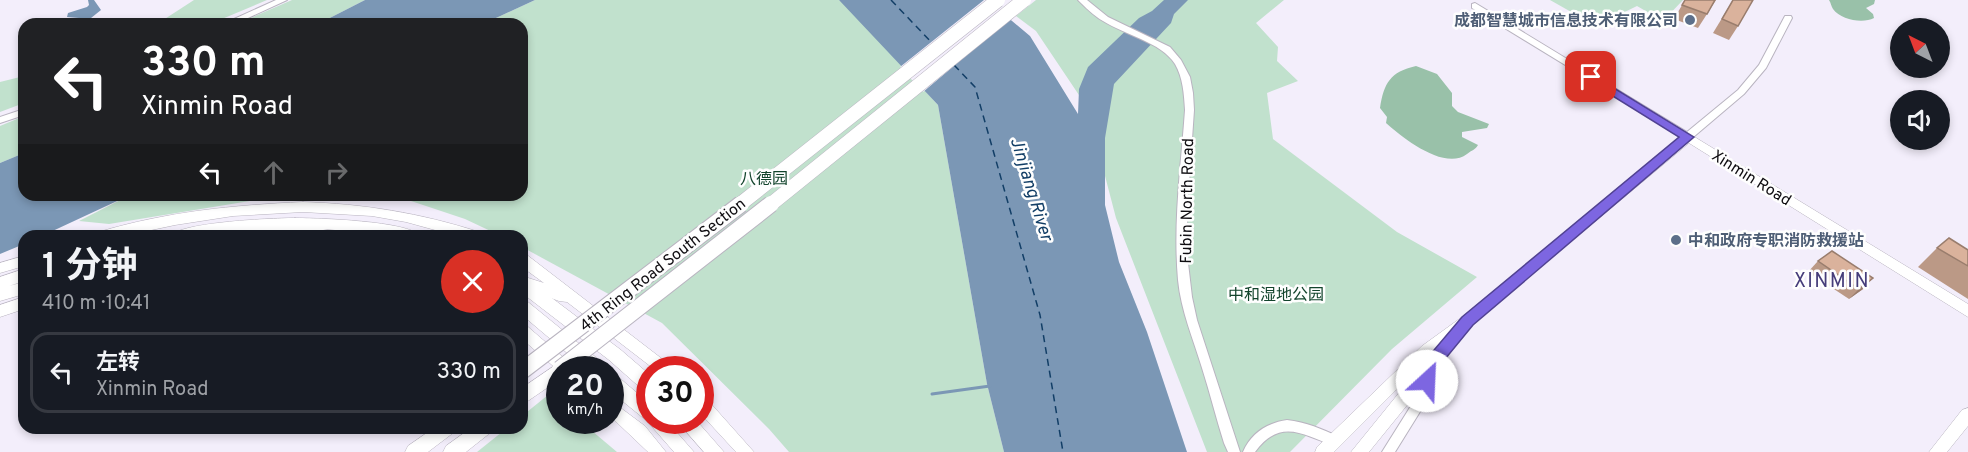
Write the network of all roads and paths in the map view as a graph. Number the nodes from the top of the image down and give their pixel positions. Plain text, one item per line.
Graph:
1 (283, 0) edge
2 (998, 0) edge
3 (1024, 0) edge
4 (1082, 0) edge
5 (1474, 6) dead end
6 (241, 18) edge
7 (1788, 18) dead end
8 (18, 113) edge
9 (0, 120) edge
10 (1688, 137) junction
11 (128, 230) edge
12 (218, 230) edge
13 (384, 230) edge
14 (456, 230) edge
15 (18, 263) edge
16 (528, 264) edge
17 (0, 268) edge
18 (18, 275) edge
19 (0, 280) edge
20 (528, 284) edge
21 (528, 287) edge
22 (18, 290) edge
23 (0, 295) edge
24 (18, 296) edge
25 (0, 302) edge
26 (580, 303) junction
27 (18, 305) edge
28 (1968, 310) edge
29 (0, 311) edge
30 (528, 311) edge
31 (1467, 321) junction
32 (528, 335) edge
33 (552, 356) edge
34 (577, 356) edge
35 (582, 356) edge
36 (648, 356) edge
37 (528, 366) edge
38 (1428, 368) junction
39 (636, 374) edge
40 (546, 380) edge
41 (624, 392) edge
42 (528, 393) edge
43 (636, 403) edge
44 (1968, 415) edge
45 (714, 417) edge
46 (624, 418) edge
47 (439, 434) edge
48 (476, 434) edge
49 (668, 434) edge
50 (698, 434) edge
51 (1335, 441) junction
52 (414, 452) edge
53 (452, 452) edge
54 (658, 452) edge
55 (685, 452) edge
56 (715, 452) edge
57 (746, 452) edge
58 (1234, 452) edge
59 (1249, 452) edge
60 (1323, 452) edge
61 (1359, 452) edge
62 (1388, 452) edge
63 (1937, 452) edge

1 - 6 street
2 - 37 highway, 4th Ring Road South Section, bridge
3 - 34 highway, 4th Ring Road South Section, bridge
4 - 58 street, Fubin North Road
5 - 10 street, Xinmin Road
7 - 10 street
8 - 9 street
10 - 28 main road, Xinmin Road
10 - 31 main road
11 - 14 main road
12 - 13 highway
15 - 17 main road
16 - 26 main road
18 - 19 highway
20 - 26 main road
21 - 39 highway
22 - 23 highway
24 - 25 main road
26 - 36 main road
27 - 29 main road
30 - 35 highway
31 - 38 main road
31 - 51 main road
32 - 33 main road
38 - 61 main road
38 - 62 street
40 - 42 highway, 4th Ring Road South Section
41 - 43 highway
44 - 63 main road
45 - 57 main road
46 - 54 main road
47 - 52 highway
48 - 53 highway
49 - 55 highway
50 - 56 highway
51 - 59 street
51 - 60 main road

